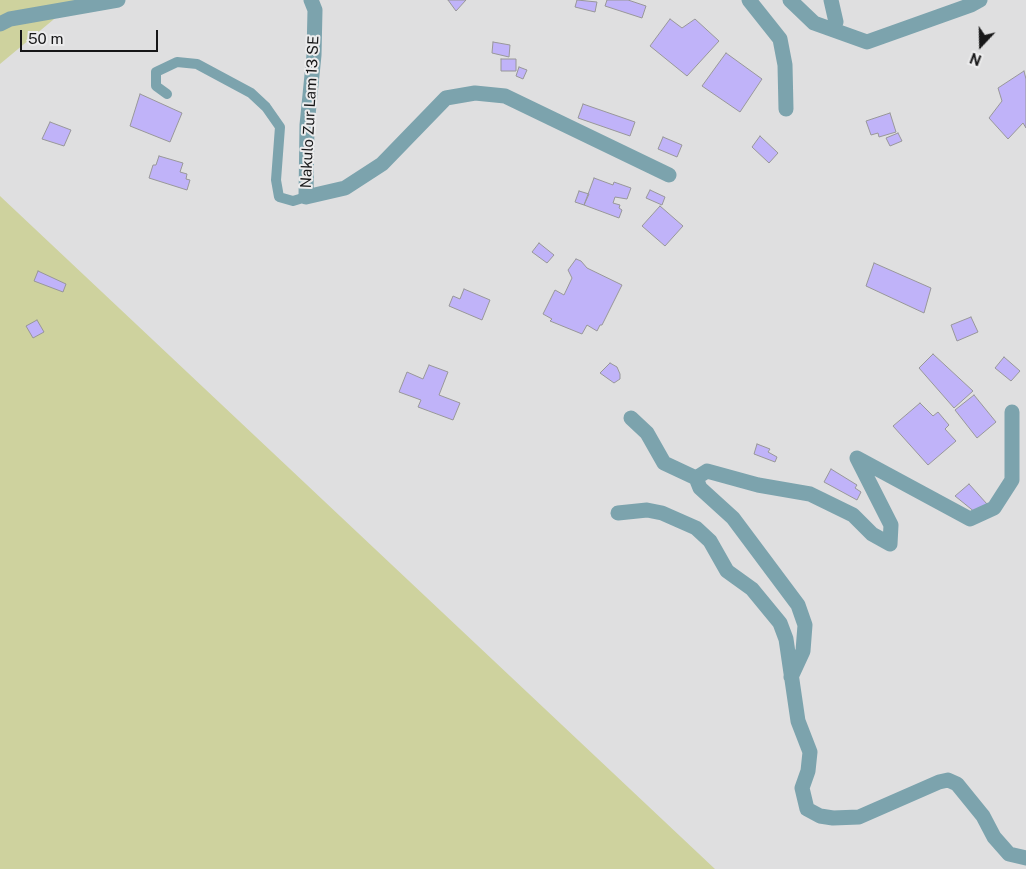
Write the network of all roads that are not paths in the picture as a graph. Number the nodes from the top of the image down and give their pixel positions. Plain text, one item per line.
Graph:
1 (118, 0) edge
2 (311, 0) edge
3 (748, 0) edge
4 (790, 0) edge
5 (831, 0) edge
6 (980, 0) edge
7 (0, 24) edge
8 (832, 29) junction
9 (167, 94) dead end
10 (786, 109) dead end
11 (669, 175) dead end
12 (306, 197) junction
13 (1012, 412) dead end
14 (631, 418) dead end
15 (696, 478) junction
16 (618, 513) dead end
17 (791, 676) junction
18 (1026, 858) edge

1 - 7 street
2 - 12 street, Nakulo Zur Lam 13 SE
3 - 10 street
4 - 8 street
5 - 8 street
6 - 8 street
9 - 12 lane
11 - 12 street, Nakulo Zur Lam 13 SE
13 - 15 street
14 - 15 street
15 - 17 street
16 - 17 street
17 - 18 street

